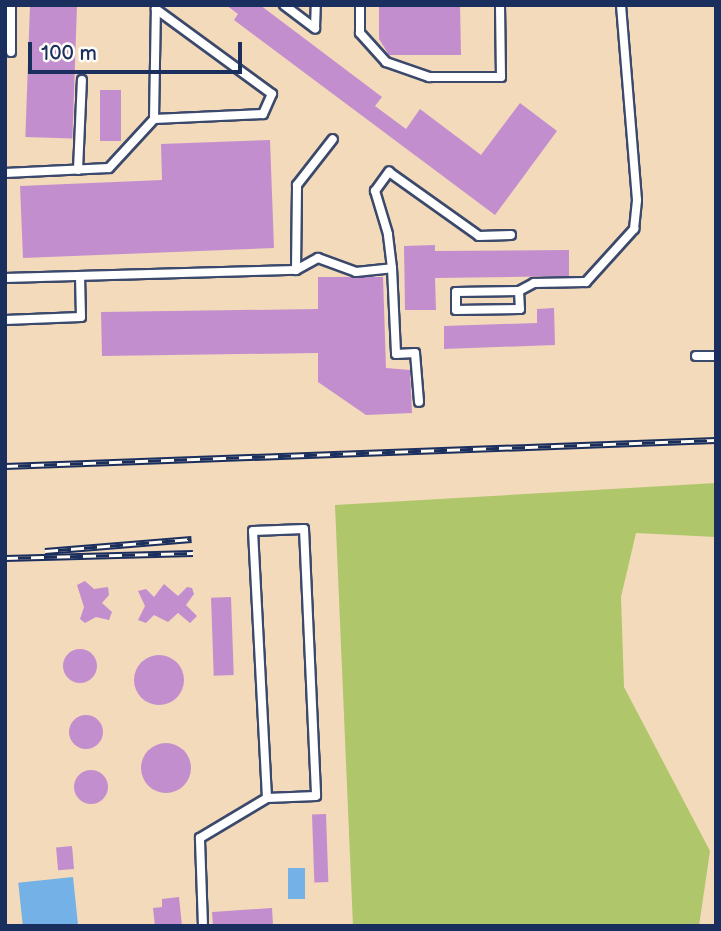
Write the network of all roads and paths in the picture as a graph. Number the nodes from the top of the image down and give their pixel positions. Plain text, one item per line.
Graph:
1 (11, 5) edge
2 (284, 5) edge
3 (316, 5) edge
4 (360, 5) edge
5 (500, 5) edge
6 (621, 5) edge
7 (11, 52) dead end
8 (82, 80) dead end
9 (155, 119) junction
10 (333, 139) dead end
11 (78, 170) junction
12 (5, 173) edge
13 (511, 235) dead end
14 (392, 268) junction
15 (296, 270) junction
16 (80, 276) junction
17 (5, 278) edge
18 (519, 291) junction
19 (5, 320) edge
20 (716, 355) edge
21 (696, 356) dead end
22 (419, 402) dead end
23 (267, 798) junction
24 (203, 926) edge

1 - 7 lane
2 - 3 lane
4 - 5 lane
6 - 18 lane
8 - 11 lane
9 - 9 lane
9 - 11 lane
10 - 15 lane
11 - 12 lane
13 - 14 lane
14 - 15 lane
14 - 22 lane
15 - 16 lane
16 - 17 lane
16 - 19 lane
18 - 18 lane
20 - 21 lane
23 - 23 lane
23 - 24 lane

